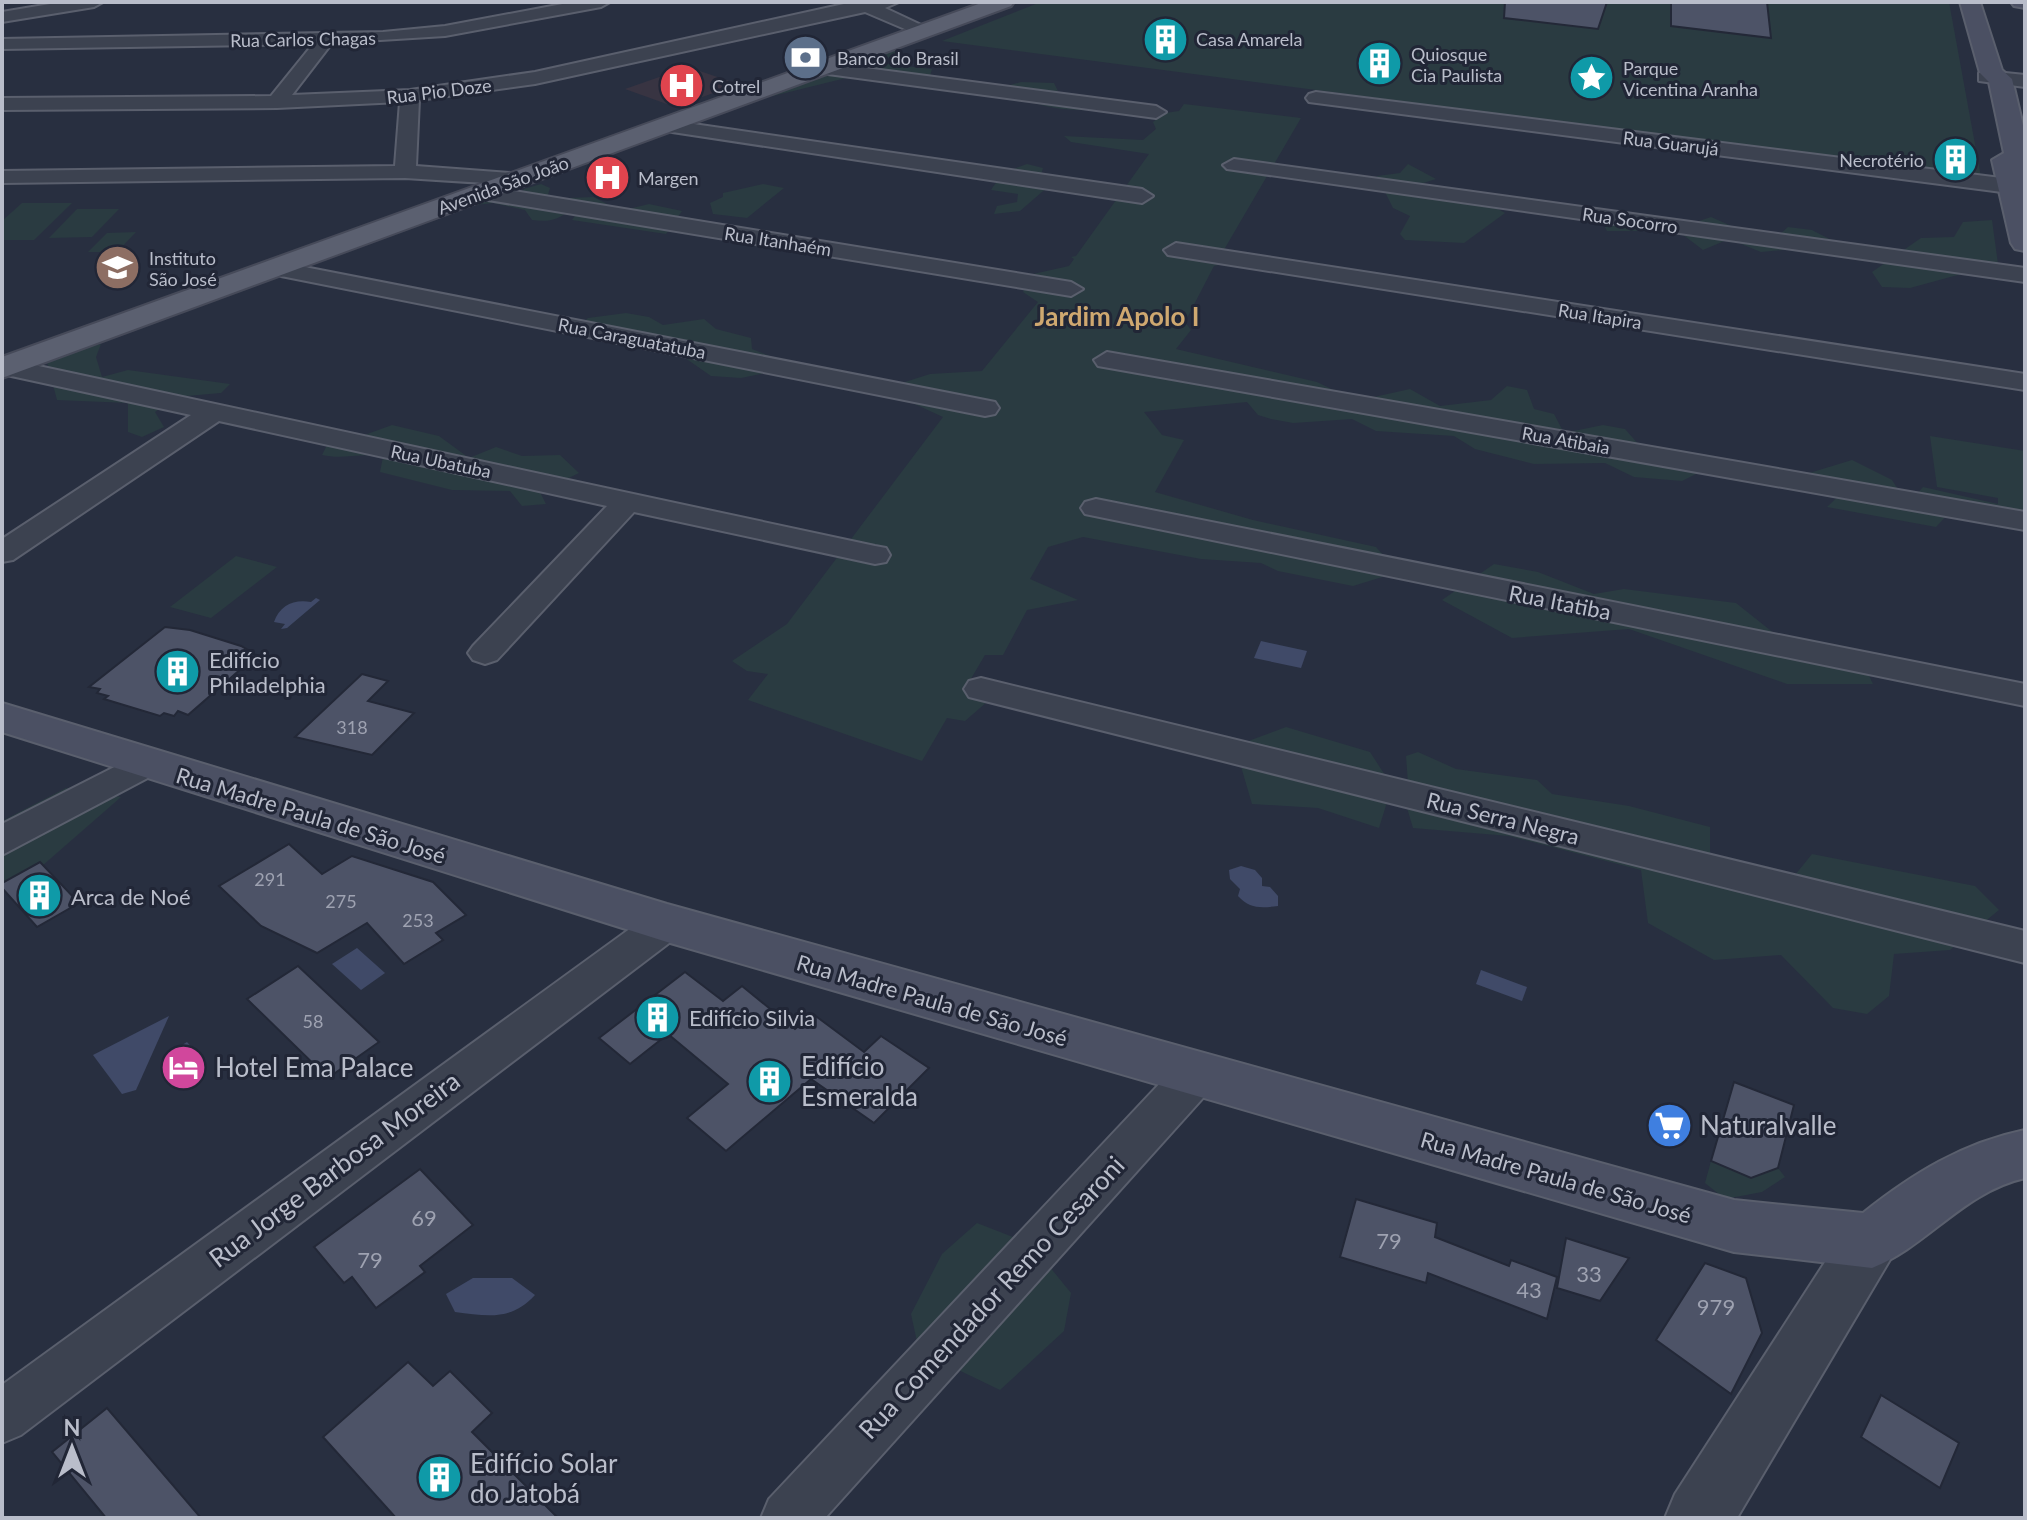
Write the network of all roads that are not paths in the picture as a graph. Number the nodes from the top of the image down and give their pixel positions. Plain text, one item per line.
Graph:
1 (57, 2) edge
2 (94, 2) edge
3 (601, 2) edge
4 (890, 2) edge
5 (1004, 2) edge
6 (1970, 2) edge
7 (862, 5) edge
8 (546, 7) edge
9 (2, 11) edge
10 (2, 17) edge
11 (925, 31) junction
12 (326, 39) junction
13 (2, 44) edge
14 (820, 68) junction
15 (1993, 76) junction
16 (2025, 81) edge
17 (410, 96) junction
18 (1316, 98) dead end
19 (277, 102) junction
20 (2, 104) edge
21 (1156, 112) dead end
22 (666, 126) junction
23 (1234, 165) dead end
24 (405, 172) junction
25 (2, 177) edge
26 (519, 179) junction
27 (2022, 188) edge
28 (484, 193) junction
29 (1142, 196) dead end
30 (2025, 243) edge
31 (1176, 250) dead end
32 (279, 269) junction
33 (2025, 275) edge
34 (1071, 289) dead end
35 (1107, 360) dead end
36 (4, 367) edge
37 (2025, 382) edge
38 (985, 408) dead end
39 (214, 412) junction
40 (627, 502) junction
41 (1096, 508) dead end
42 (2025, 521) edge
43 (2, 553) edge
44 (875, 555) dead end
45 (485, 653) dead end
46 (981, 689) dead end
47 (2025, 695) edge
48 (2, 717) edge
49 (146, 763) junction
50 (2, 841) edge
51 (667, 923) junction
52 (2025, 947) edge
53 (1195, 1076) junction
54 (2025, 1154) edge
55 (1872, 1241) junction
56 (2, 1417) edge
57 (788, 1518) edge
58 (1699, 1518) edge

1 - 9 street
2 - 10 street
3 - 8 street, Rua Carlos Chagas
4 - 7 street, Rua Pio Doze
5 - 11 main road, Avenida São João
6 - 15 main road
7 - 11 street
7 - 17 street, Rua Pio Doze
8 - 12 street, Rua Carlos Chagas
11 - 14 main road, Avenida São João
12 - 13 street, Rua Carlos Chagas
12 - 19 street
14 - 21 street
14 - 22 main road, Avenida São João
15 - 16 street
15 - 27 main road
17 - 19 street, Rua Pio Doze
17 - 24 street
18 - 27 street, Rua Guarujá
19 - 20 street, Rua Pio Doze
22 - 26 main road, Avenida São João
22 - 29 street
23 - 33 street, Rua Socorro
24 - 25 street
24 - 26 street
26 - 28 main road, Avenida São João
27 - 30 main road
28 - 32 main road, Avenida São João
28 - 34 street, Rua Itanhaém
31 - 37 street, Rua Itapira
32 - 36 main road, Avenida São João
32 - 38 street, Rua Caraguatatuba
35 - 42 street, Rua Atibaia
36 - 39 street, Rua Ubatuba
39 - 40 street, Rua Ubatuba
39 - 43 street
40 - 44 street, Rua Ubatuba
40 - 45 street
41 - 47 street, Rua Itatiba
46 - 52 street, Rua Serra Negra
48 - 49 main road, Rua Madre Paula de São José
49 - 50 street
49 - 51 main road, Rua Madre Paula de São José
51 - 53 main road, Rua Madre Paula de São José
51 - 56 street, Rua Jorge Barbosa Moreira
53 - 55 main road, Rua Madre Paula de São José
53 - 57 street, Rua Comendador Remo Cesaroni
54 - 55 main road
55 - 58 street

